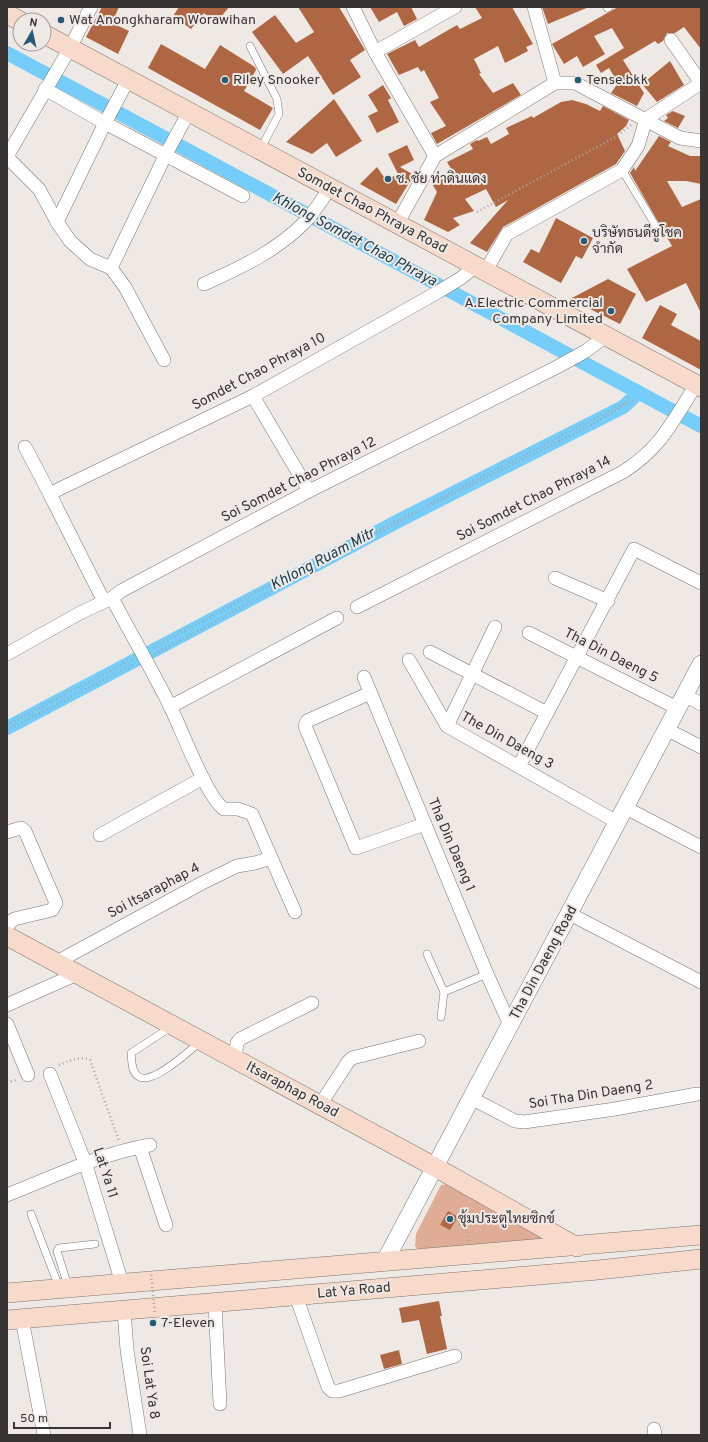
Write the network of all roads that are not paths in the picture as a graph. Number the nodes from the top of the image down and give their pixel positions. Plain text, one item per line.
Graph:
1 (91, 7) edge
2 (353, 7) edge
3 (455, 7) edge
4 (534, 7) edge
5 (52, 38) edge
6 (671, 40) dead end
7 (250, 46) dead end
8 (70, 48) junction
9 (375, 52) junction
10 (128, 80) junction
11 (555, 83) junction
12 (701, 83) edge
13 (46, 86) junction
14 (107, 119) junction
15 (646, 119) junction
16 (185, 120) junction
17 (701, 141) edge
18 (260, 150) junction
19 (168, 151) junction
20 (435, 156) junction
21 (622, 170) junction
22 (325, 195) junction
23 (243, 196) dead end
24 (57, 222) junction
25 (396, 224) junction
26 (660, 233) dead end
27 (111, 268) junction
28 (480, 269) junction
29 (204, 284) dead end
30 (606, 336) junction
31 (164, 360) dead end
32 (695, 390) edge
33 (253, 396) junction
34 (25, 447) dead end
35 (309, 491) junction
36 (50, 493) junction
37 (556, 578) dead end
38 (701, 584) edge
39 (108, 600) junction
40 (608, 601) junction
41 (357, 607) dead end
42 (338, 618) dead end
43 (495, 627) dead end
44 (529, 633) dead end
45 (430, 652) dead end
46 (7, 654) edge
47 (577, 657) junction
48 (409, 660) dead end
49 (701, 664) edge
50 (473, 673) junction
51 (364, 677) dead end
52 (370, 693) junction
53 (681, 701) junction
54 (701, 704) edge
55 (170, 707) junction
56 (546, 713) junction
57 (446, 726) junction
58 (666, 729) junction
59 (701, 747) edge
60 (519, 766) junction
61 (203, 778) junction
62 (624, 807) junction
63 (616, 822) junction
64 (425, 824) junction
65 (12, 830) edge
66 (100, 835) dead end
67 (701, 848) edge
68 (271, 858) junction
69 (295, 912) dead end
70 (570, 914) junction
71 (7, 926) edge
72 (7, 936) edge
73 (427, 954) dead end
74 (57, 962) junction
75 (77, 974) junction
76 (487, 974) junction
77 (701, 982) edge
78 (444, 992) junction
79 (312, 1003) dead end
80 (7, 1005) edge
81 (441, 1017) dead end
82 (7, 1024) edge
83 (510, 1025) junction
84 (174, 1026) junction
85 (202, 1041) junction
86 (419, 1042) dead end
87 (235, 1059) junction
88 (54, 1070) road end
89 (28, 1075) road end
90 (696, 1094) dead end
91 (471, 1098) junction
92 (320, 1105) junction
93 (85, 1162) junction
94 (435, 1167) junction
95 (7, 1195) edge
96 (31, 1214) dead end
97 (166, 1225) dead end
98 (701, 1235) edge
99 (94, 1244) dead end
100 (576, 1245) junction
101 (701, 1259) edge
102 (385, 1261) junction
103 (598, 1270) junction
104 (122, 1284) junction
105 (64, 1289) junction
106 (374, 1289) junction
107 (13, 1293) edge
108 (296, 1296) junction
109 (215, 1303) junction
110 (124, 1311) junction
111 (15, 1320) edge
112 (455, 1356) dead end
113 (220, 1404) dead end
114 (44, 1435) edge
115 (140, 1435) edge

1 - 8 street
2 - 9 street
3 - 9 street
4 - 11 street
5 - 8 main road, Somdet Chao Phraya Road
6 - 12 street
7 - 18 lane
8 - 10 main road, Somdet Chao Phraya Road
8 - 13 street
9 - 20 street
10 - 14 street
10 - 16 main road, Somdet Chao Phraya Road
11 - 15 street
11 - 20 street
12 - 15 street
13 - 14 street
13 - 24 street
14 - 19 street
14 - 24 street
15 - 17 street
15 - 21 street
16 - 18 main road, Somdet Chao Phraya Road
16 - 19 street
18 - 22 main road, Somdet Chao Phraya Road
19 - 23 street
19 - 27 street
20 - 25 street
21 - 26 lane
21 - 28 street
22 - 25 main road, Somdet Chao Phraya Road
22 - 29 street
24 - 27 street
25 - 28 main road, Somdet Chao Phraya Road
27 - 31 street
28 - 30 main road, Somdet Chao Phraya Road
28 - 33 street, Somdet Chao Phraya 10
30 - 32 main road, Somdet Chao Phraya Road
30 - 35 street, Soi Somdet Chao Phraya 12
32 - 41 street, Soi Somdet Chao Phraya 14
33 - 35 street
33 - 36 street, Somdet Chao Phraya 10
34 - 36 street
35 - 39 street, Soi Somdet Chao Phraya 12
36 - 39 street
37 - 40 street
38 - 40 street
39 - 46 street, Soi Somdet Chao Phraya 12
39 - 55 street
40 - 47 street
42 - 55 street
43 - 50 street
44 - 47 street, Tha Din Daeng 5
45 - 50 street
47 - 53 street, Tha Din Daeng 5
47 - 56 street
48 - 57 street, The Din Daeng 3
49 - 53 street, Tha Din Daeng Road
50 - 56 street
50 - 57 street
51 - 52 street, Tha Din Daeng 1
52 - 64 street, Tha Din Daeng 1
52 - 64 street
53 - 54 street, Tha Din Daeng 5
53 - 58 street, Tha Din Daeng Road
55 - 61 street
56 - 60 street
57 - 60 street, The Din Daeng 3
58 - 59 street
58 - 62 street, Tha Din Daeng Road
60 - 63 street, The Din Daeng 3
61 - 66 street
61 - 68 street
62 - 63 street, Tha Din Daeng Road
62 - 67 street
63 - 70 street, Tha Din Daeng Road
64 - 76 street, Tha Din Daeng 1
65 - 71 street
68 - 69 street
68 - 74 street, Soi Itsaraphap 4
70 - 77 street
70 - 83 street, Tha Din Daeng Road
72 - 74 main road, Itsaraphap Road
73 - 78 lane
74 - 75 main road, Itsaraphap Road
75 - 80 street
75 - 84 main road, Itsaraphap Road
76 - 78 lane
76 - 83 street, Tha Din Daeng 1
78 - 81 lane
79 - 87 street
82 - 89 street
83 - 91 street, Tha Din Daeng Road
84 - 85 main road, Itsaraphap Road
84 - 85 lane
85 - 87 main road, Itsaraphap Road
86 - 92 street
87 - 92 main road, Itsaraphap Road
88 - 93 street, Lat Ya 11
90 - 91 street, Soi Tha Din Daeng 2
91 - 94 street, Tha Din Daeng Road
92 - 94 main road, Itsaraphap Road
93 - 95 street
93 - 97 street
93 - 104 street, Lat Ya 11
94 - 100 main road, Itsaraphap Road
94 - 102 street, Tha Din Daeng Road
96 - 105 lane
98 - 100 main road, Lat Ya Road
99 - 105 lane
100 - 102 main road, Lat Ya Road
100 - 103 main road
101 - 103 main road, Lat Ya Road
102 - 104 main road, Lat Ya Road
102 - 106 main road
103 - 106 main road, Lat Ya Road
104 - 105 main road, Lat Ya Road
105 - 107 main road, Lat Ya Road
106 - 108 main road, Lat Ya Road
107 - 111 main road
108 - 109 main road, Lat Ya Road
108 - 112 street
109 - 110 main road, Lat Ya Road
109 - 113 street
110 - 111 main road, Lat Ya Road
110 - 115 street, Soi Lat Ya 8
111 - 114 street

